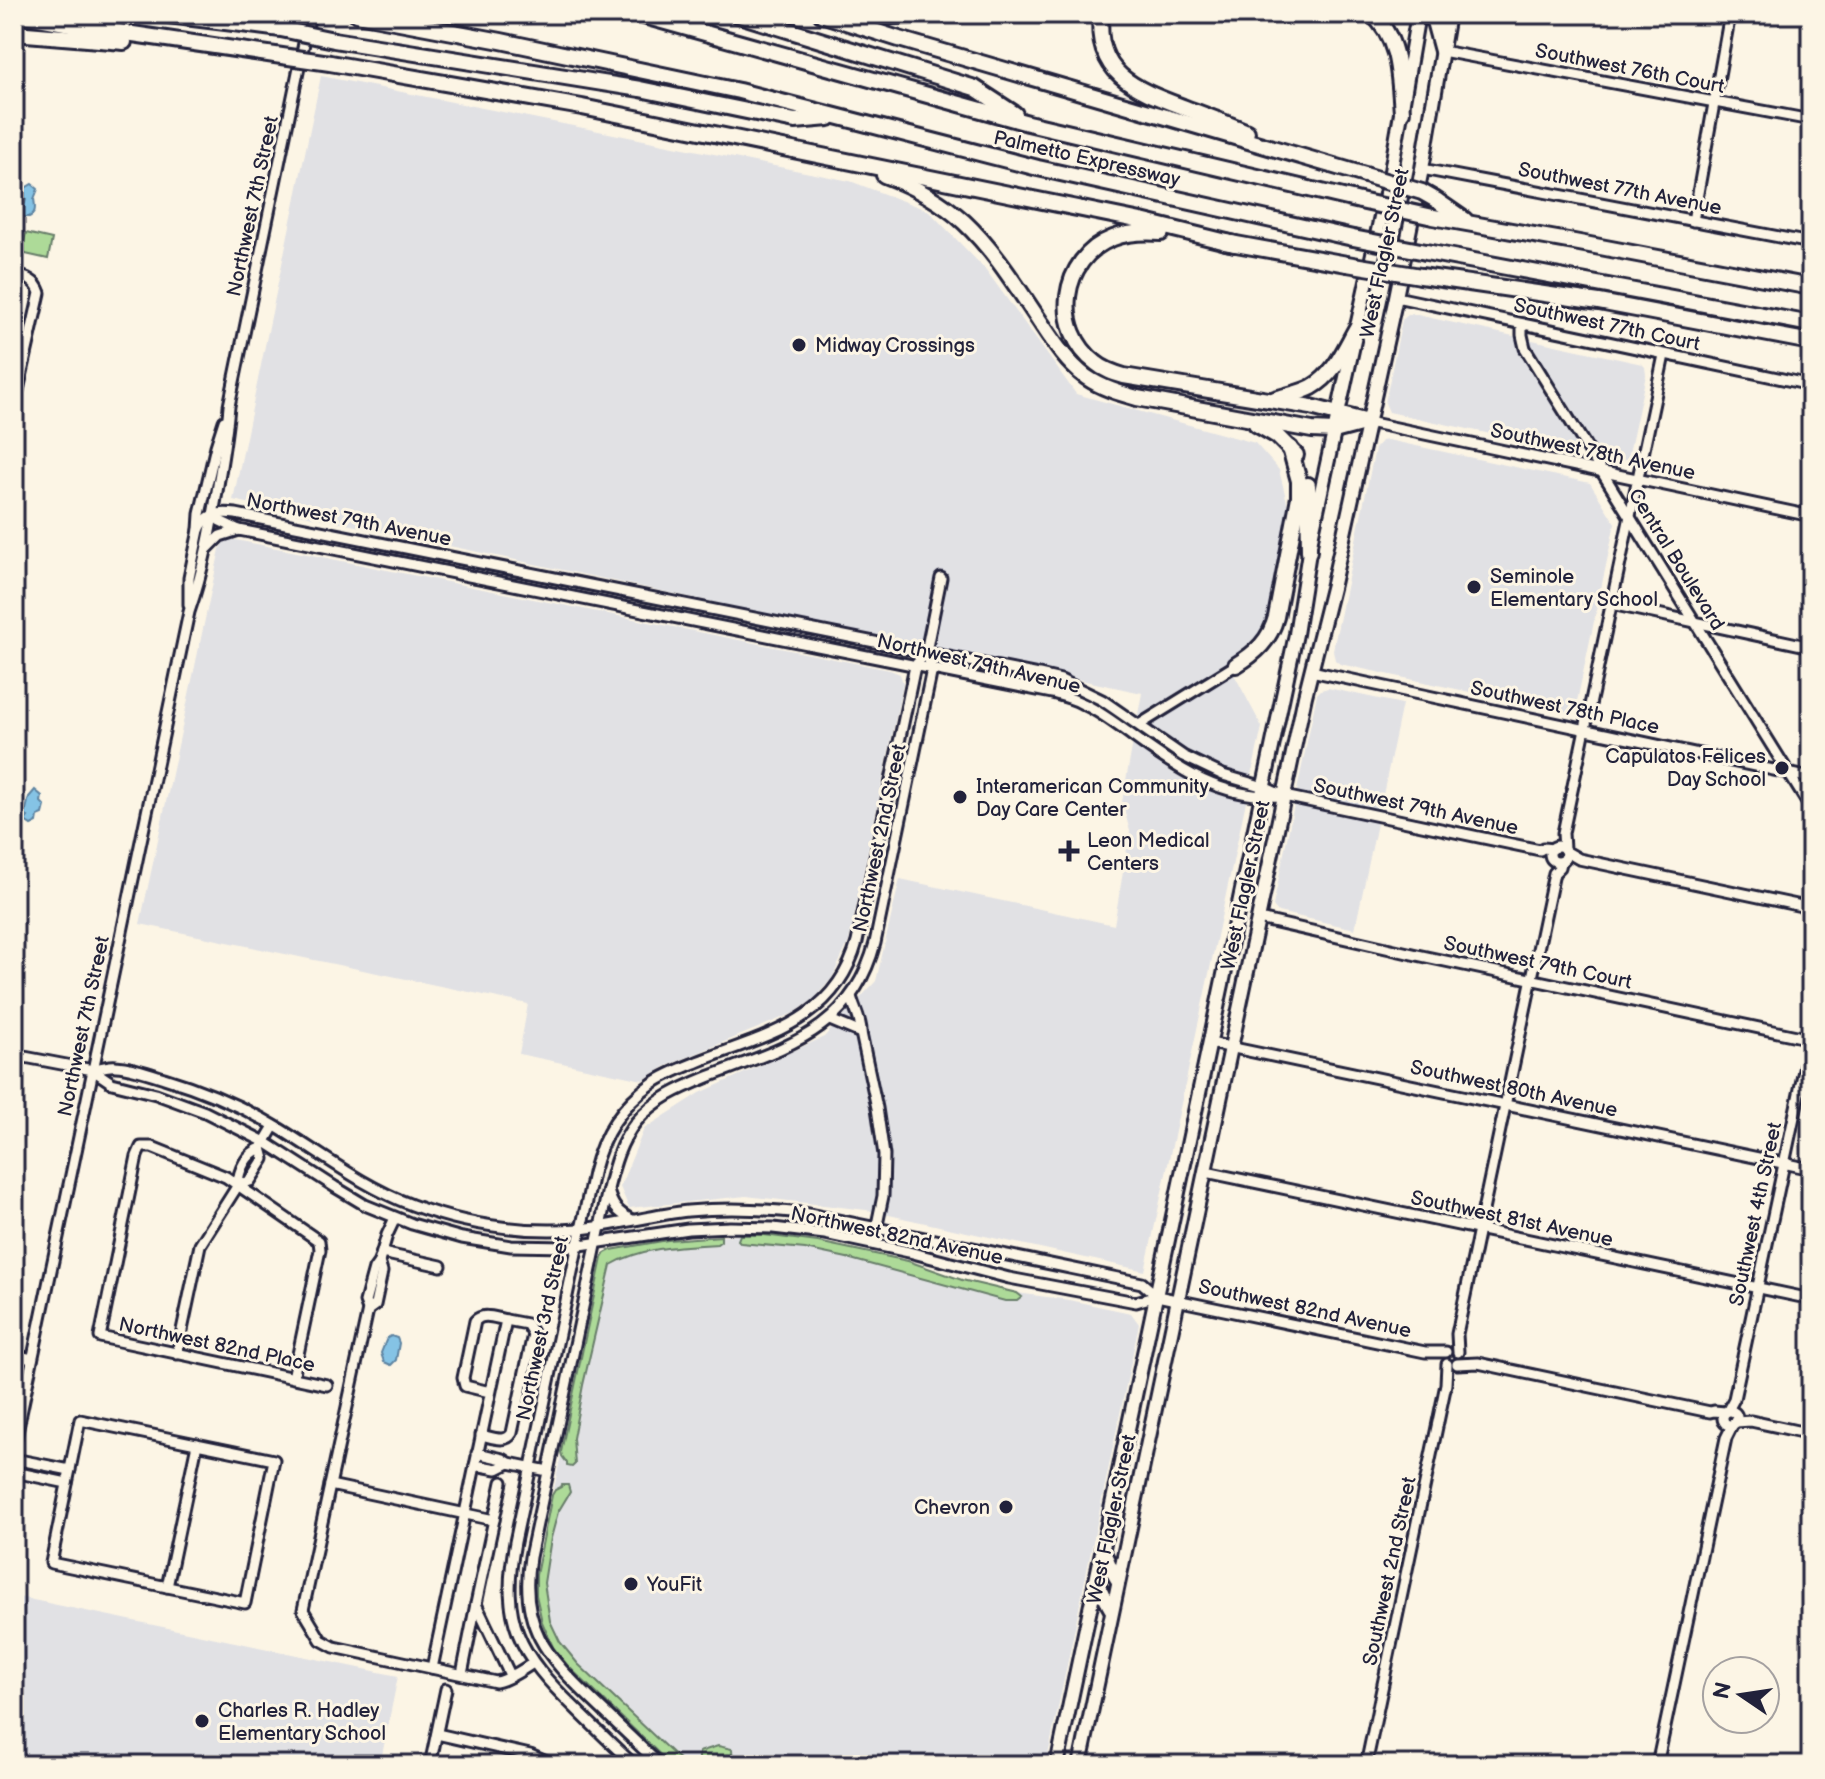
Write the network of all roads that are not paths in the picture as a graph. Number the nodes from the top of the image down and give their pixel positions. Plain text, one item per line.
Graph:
1 (18, 14) edge
2 (160, 14) edge
3 (207, 14) edge
4 (310, 14) edge
5 (357, 14) edge
6 (637, 14) edge
7 (736, 14) edge
8 (821, 14) edge
9 (865, 14) edge
10 (941, 14) edge
11 (1101, 14) edge
12 (1372, 14) edge
13 (1418, 14) edge
14 (1432, 14) edge
15 (1448, 14) edge
16 (1730, 14) edge
17 (281, 29) junction
18 (14, 33) edge
19 (204, 46) junction
20 (1442, 51) junction
21 (1714, 102) junction
22 (1402, 112) junction
23 (841, 117) junction
24 (1811, 120) edge
25 (1028, 123) junction
26 (1290, 153) junction
27 (862, 166) junction
28 (1422, 169) junction
29 (1693, 221) junction
30 (1472, 224) junction
31 (1811, 243) edge
32 (1235, 244) junction
33 (14, 275) edge
34 (1811, 287) edge
35 (1396, 297) junction
36 (1359, 324) junction
37 (1522, 324) junction
38 (1811, 324) edge
39 (1811, 342) edge
40 (1664, 355) junction
41 (1811, 385) edge
42 (1271, 400) junction
43 (229, 406) junction
44 (14, 408) edge
45 (1338, 414) junction
46 (1246, 417) junction
47 (1368, 422) junction
48 (1334, 431) junction
49 (1290, 448) junction
50 (1600, 471) junction
51 (1638, 479) junction
52 (213, 514) junction
53 (1811, 516) edge
54 (1630, 518) junction
55 (199, 530) junction
56 (239, 530) junction
57 (201, 549) junction
58 (1309, 551) junction
59 (941, 578) dead end
60 (598, 587) junction
61 (593, 601) junction
62 (1611, 604) junction
63 (189, 612) junction
64 (1695, 622) junction
65 (1811, 647) edge
66 (926, 652) junction
67 (1236, 665) joint
68 (915, 666) junction
69 (932, 669) junction
70 (1311, 671) junction
71 (1139, 725) junction
72 (1584, 729) junction
73 (1153, 735) junction
74 (1148, 747) junction
75 (1788, 773) junction
76 (1811, 778) edge
77 (1263, 792) junction
78 (1284, 796) junction
79 (1811, 809) edge
80 (1558, 855) junction
81 (1811, 908) edge
82 (1259, 919) junction
83 (1532, 980) junction
84 (837, 986) joint
85 (851, 996) junction
86 (830, 1020) junction
87 (861, 1033) junction
88 (1811, 1038) edge
89 (1210, 1043) junction
90 (1231, 1047) junction
91 (14, 1055) edge
92 (93, 1070) junction
93 (1506, 1104) junction
94 (274, 1126) junction
95 (263, 1145) junction
96 (1784, 1163) junction
97 (1811, 1169) edge
98 (1206, 1172) junction
99 (238, 1185) junction
100 (608, 1189) junction
101 (395, 1218) junction
102 (632, 1220) junction
103 (600, 1226) junction
104 (876, 1227) junction
105 (581, 1228) junction
106 (1479, 1230) junction
107 (596, 1244) junction
108 (873, 1244) junction
109 (577, 1246) junction
110 (380, 1257) junction
111 (441, 1266) dead end
112 (1757, 1288) junction
113 (1157, 1296) junction
114 (1811, 1299) edge
115 (1178, 1300) junction
116 (506, 1320) junction
117 (177, 1354) junction
118 (14, 1355) edge
119 (1452, 1358) junction
120 (32, 1359) junction
121 (293, 1378) junction
122 (327, 1385) dead end
123 (490, 1392) junction
124 (1730, 1417) junction
125 (1811, 1434) edge
126 (481, 1435) junction
127 (197, 1444) junction
128 (14, 1447) edge
129 (477, 1453) junction
130 (14, 1459) edge
131 (509, 1463) junction
132 (475, 1465) junction
133 (531, 1468) junction
134 (70, 1470) junction
135 (548, 1471) junction
136 (14, 1472) edge
137 (502, 1482) dead end
138 (67, 1483) junction
139 (330, 1485) junction
140 (464, 1514) junction
141 (494, 1520) junction
142 (1102, 1550) junction
143 (1096, 1581) junction
144 (1118, 1581) junction
145 (167, 1587) junction
146 (476, 1604) junction
147 (1112, 1611) junction
148 (533, 1663) junction
149 (432, 1668) junction
150 (462, 1674) junction
151 (510, 1675) junction
152 (446, 1689) dead end
153 (437, 1734) junction
154 (430, 1765) edge
155 (553, 1765) edge
156 (634, 1765) edge
157 (660, 1765) edge
158 (1057, 1765) edge
159 (1080, 1765) edge
160 (1366, 1765) edge
161 (1657, 1765) edge

1 - 19 highway
2 - 17 highway
3 - 17 highway
4 - 43 street, Northwest 7th Street
5 - 23 highway, Palmetto Expressway
6 - 25 highway, Palmetto Expressway
7 - 25 highway
8 - 26 highway
9 - 10 highway
11 - 26 highway
12 - 22 highway
13 - 22 main road, West Flagler Street
14 - 20 highway
15 - 20 main road, West Flagler Street
16 - 21 street
17 - 23 highway, bridge
18 - 19 highway
19 - 27 highway, bridge
20 - 21 street, Southwest 76th Court
20 - 28 main road, West Flagler Street
21 - 24 street, Southwest 76th Court
21 - 29 street
22 - 36 main road, West Flagler Street
23 - 38 highway, Palmetto Expressway, bridge
25 - 30 highway, Palmetto Expressway, bridge
26 - 30 highway, bridge
27 - 32 highway
27 - 46 highway
28 - 29 street, Southwest 77th Avenue
28 - 35 main road, West Flagler Street
29 - 31 street, Southwest 77th Avenue
30 - 34 highway, Palmetto Expressway
32 - 39 highway, bridge
32 - 42 highway
33 - 44 street
35 - 37 street, Southwest 77th Court
35 - 47 main road, West Flagler Street
36 - 42 highway
36 - 45 main road, West Flagler Street
37 - 40 street, Southwest 77th Court
37 - 50 street, Central Boulevard
40 - 41 street, Southwest 77th Court
40 - 51 street, Southwest 2nd Street
42 - 45 highway
43 - 52 street, Northwest 7th Street
43 - 55 street, Northwest 7th Street
45 - 47 highway
45 - 48 main road, West Flagler Street
46 - 48 highway
46 - 49 highway
47 - 48 highway
47 - 50 street, Southwest 78th Avenue
47 - 70 main road, West Flagler Street
48 - 58 main road, West Flagler Street
49 - 58 highway
49 - 67 highway
50 - 51 street, Southwest 78th Avenue
50 - 54 street, Central Boulevard
51 - 53 street, Southwest 78th Avenue
51 - 54 street, Southwest 2nd Street
52 - 55 street
52 - 56 street, Northwest 79th Avenue
52 - 57 street, Northwest 7th Street
52 - 60 street, Northwest 79th Avenue
54 - 62 street, Southwest 2nd Street
54 - 64 street, Central Boulevard
55 - 57 street, Northwest 7th Street
56 - 57 street
56 - 61 street, Northwest 79th Avenue
57 - 63 street, Northwest 7th Street
57 - 63 street, Northwest 7th Street
58 - 77 main road, West Flagler Street
59 - 66 street, Northwest 2nd Street
60 - 61 street
60 - 66 street, Northwest 79th Avenue
61 - 68 street, Northwest 79th Avenue
62 - 64 street
62 - 72 street, Southwest 2nd Street
63 - 92 street, Northwest 7th Street
64 - 65 street
64 - 75 street, Central Boulevard
66 - 68 street, Northwest 2nd Street
66 - 69 street
66 - 71 street, Northwest 79th Avenue
67 - 71 street
68 - 69 street, Northwest 79th Avenue
68 - 84 street, Northwest 2nd Street
69 - 74 street, Northwest 79th Avenue
69 - 85 street, Northwest 2nd Street
70 - 72 street, Southwest 78th Place
70 - 78 main road, West Flagler Street
71 - 73 street, Northwest 79th Avenue
72 - 75 street, Southwest 78th Place
72 - 80 street, Southwest 2nd Street
73 - 74 street
73 - 77 street, Northwest 79th Avenue
74 - 77 street, Northwest 79th Avenue
75 - 76 street, Southwest 78th Place
75 - 79 street, Central Boulevard
77 - 78 street, Northwest 79th Avenue
77 - 89 main road, West Flagler Street
78 - 80 street, Southwest 79th Avenue
78 - 82 main road, West Flagler Street
80 - 81 street, Southwest 79th Avenue
80 - 83 street, Southwest 2nd Street
82 - 83 street, Southwest 79th Court
82 - 90 main road, West Flagler Street
83 - 88 street, Southwest 79th Court
83 - 93 street, Southwest 2nd Street
84 - 105 street, Northwest 3rd Street
85 - 86 street, Northwest 2nd Street
85 - 87 street
86 - 87 street
86 - 100 street, Northwest 3rd Street
87 - 104 street
88 - 96 street, Southwest 4th Street
89 - 90 street, Southwest 80th Avenue
89 - 113 main road, West Flagler Street
90 - 93 street, Southwest 80th Avenue
90 - 98 main road, West Flagler Street
91 - 92 street, Northwest 82nd Avenue
92 - 94 street, Northwest 82nd Avenue
92 - 95 street, Northwest 82nd Avenue
92 - 120 street, Northwest 7th Street
93 - 96 street, Southwest 80th Avenue
93 - 106 street, Southwest 2nd Street
94 - 95 street
94 - 105 street, Northwest 82nd Avenue
95 - 99 street
95 - 101 street, Northwest 82nd Avenue
96 - 97 street, Southwest 80th Avenue
96 - 112 street, Southwest 4th Street
98 - 106 street, Southwest 81st Avenue
98 - 115 main road, West Flagler Street
99 - 117 street
99 - 117 street, Northwest 82nd Place
99 - 121 street
100 - 102 street
100 - 103 street, Northwest 3rd Street
101 - 109 street, Northwest 82nd Avenue
101 - 110 street
102 - 103 street, Northwest 82nd Avenue
102 - 104 street, Northwest 82nd Avenue
103 - 105 street, Northwest 82nd Avenue
103 - 107 street, Northwest 3rd Street
104 - 108 street
104 - 113 street, Northwest 82nd Avenue
105 - 109 street, Northwest 3rd Street
106 - 112 street, Southwest 81st Avenue
106 - 119 street, Southwest 2nd Street
107 - 108 street, Northwest 82nd Avenue
107 - 109 street, Northwest 82nd Avenue
107 - 135 street, Northwest 3rd Street
108 - 113 street, Northwest 82nd Avenue
109 - 133 street, Northwest 3rd Street
110 - 111 street
110 - 139 street
112 - 114 street, Southwest 81st Avenue
112 - 124 street, Southwest 4th Street
113 - 115 street, Northwest 82nd Avenue
113 - 142 main road, West Flagler Street
115 - 119 street, Southwest 82nd Avenue
115 - 144 main road, West Flagler Street
116 - 123 street
116 - 123 street
116 - 126 street
117 - 121 street, Northwest 82nd Place
118 - 120 street
119 - 124 street, Southwest 82nd Avenue
119 - 160 street, Southwest 2nd Street
120 - 128 street, Northwest 7th Street
121 - 122 street, Northwest 82nd Place
123 - 126 street
124 - 125 street, Southwest 82nd Avenue
124 - 161 street, Southwest 4th Street
126 - 129 street
127 - 134 street
127 - 145 street
127 - 145 street
129 - 131 street
129 - 132 street
130 - 134 street
131 - 132 street
131 - 133 street
132 - 140 street
133 - 135 street
133 - 148 street, Northwest 3rd Street
134 - 138 street
135 - 157 street, Northwest 3rd Street
136 - 138 street
137 - 141 street
138 - 145 street
139 - 140 street
139 - 149 street
140 - 141 street
140 - 149 street
141 - 146 street
142 - 143 main road, West Flagler Street
142 - 144 main road
143 - 147 main road
143 - 158 main road, West Flagler Street
144 - 147 main road, West Flagler Street
146 - 150 street
146 - 151 street
147 - 159 main road, West Flagler Street
148 - 151 street
148 - 156 street, Northwest 3rd Street
149 - 150 street
150 - 151 street
152 - 153 street
153 - 154 street
153 - 155 street

